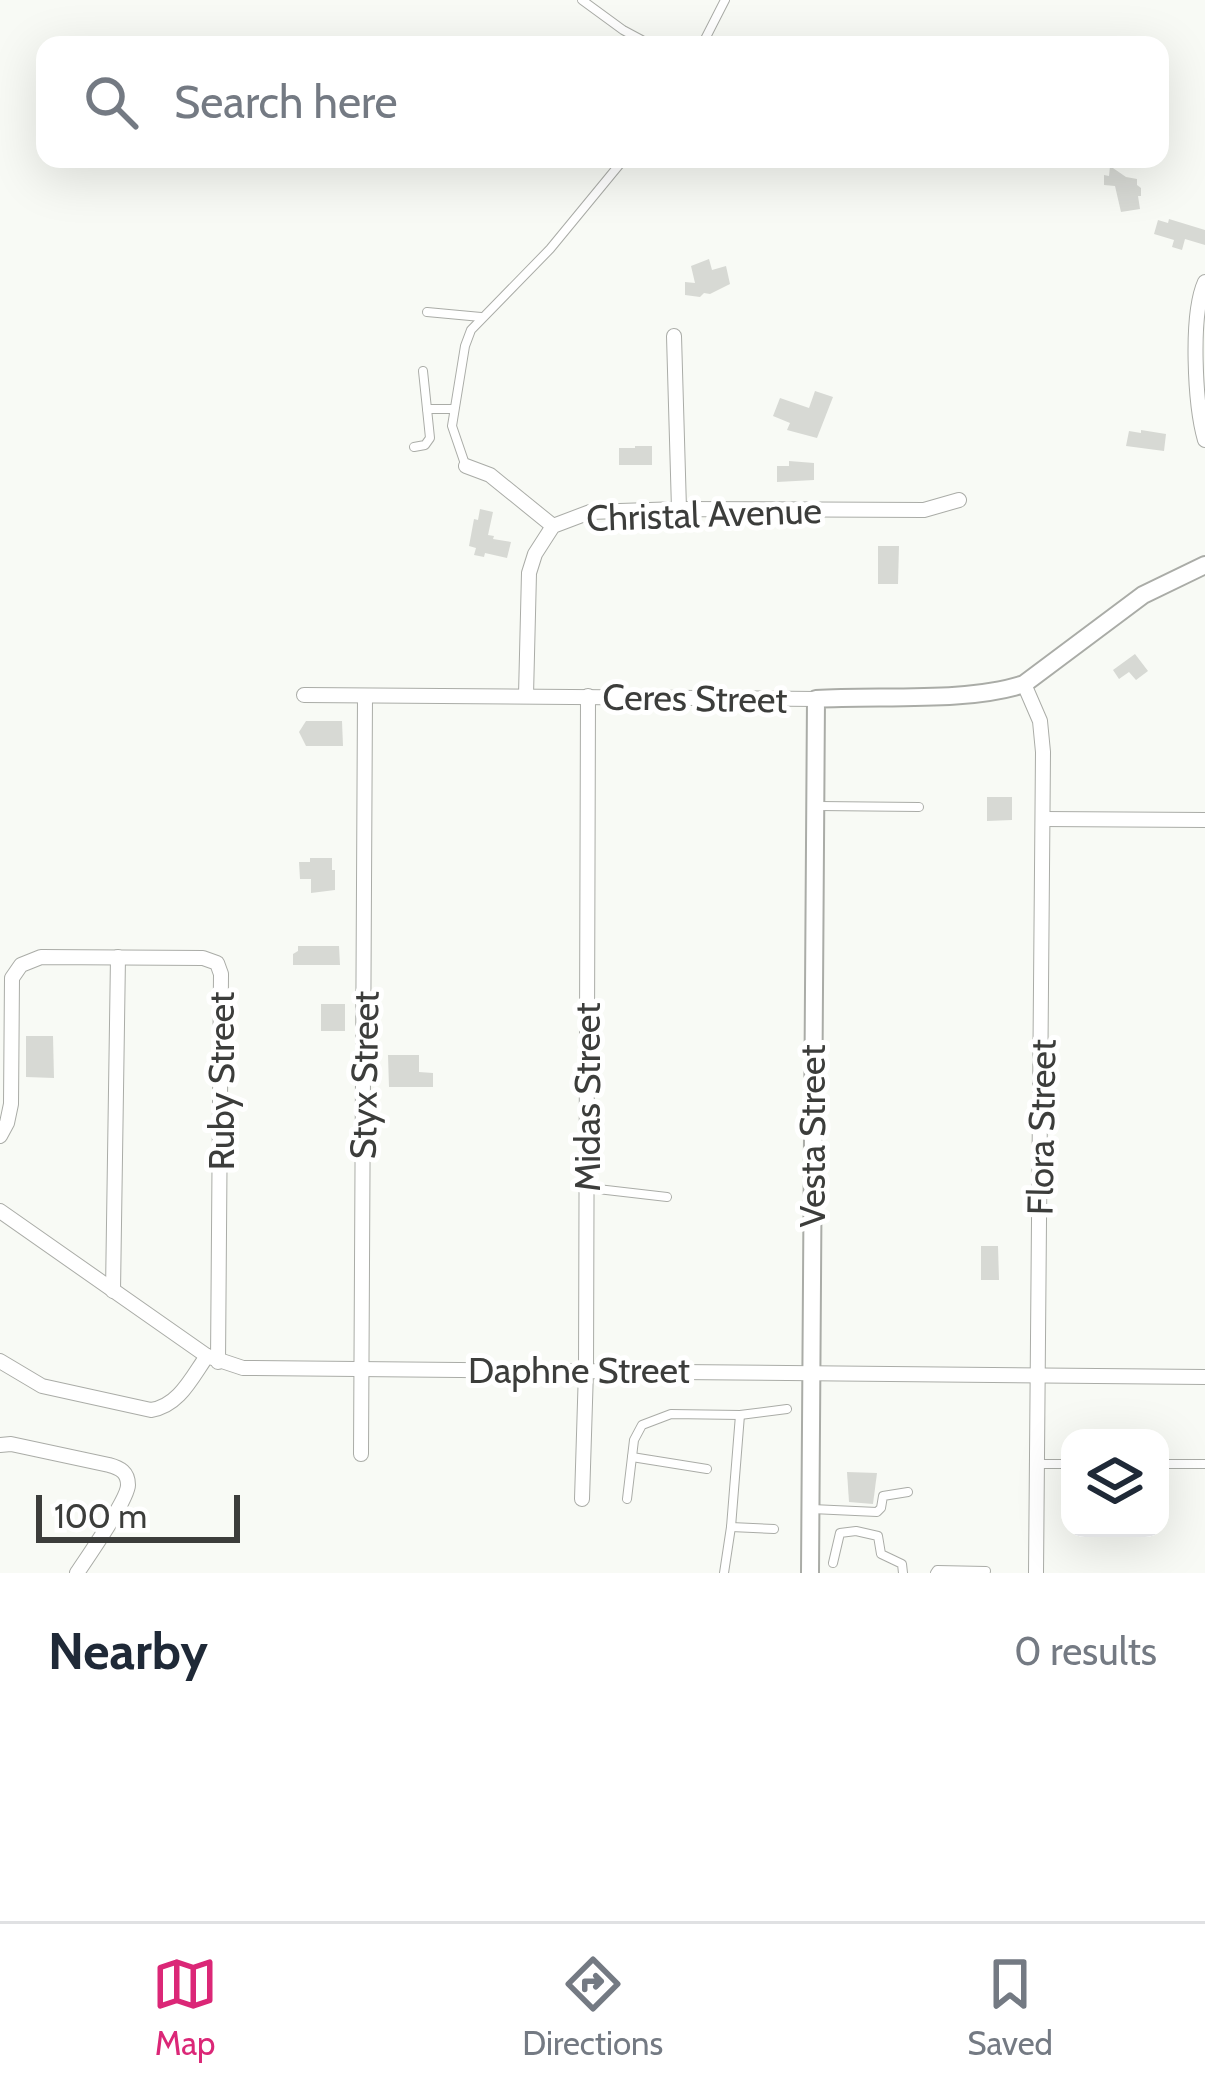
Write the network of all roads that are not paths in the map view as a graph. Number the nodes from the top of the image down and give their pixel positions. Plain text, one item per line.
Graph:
1 (582, 0) edge
2 (725, 0) edge
3 (634, 36) edge
4 (707, 36) edge
5 (614, 168) edge
6 (1205, 283) edge
7 (427, 312) dead end
8 (482, 317) junction
9 (674, 336) dead end
10 (423, 370) dead end
11 (427, 409) junction
12 (453, 409) junction
13 (1205, 440) edge
14 (414, 446) dead end
15 (466, 466) joint
16 (959, 500) dead end
17 (679, 508) junction
18 (553, 526) junction
19 (1205, 565) edge
20 (1024, 684) junction
21 (304, 695) dead end
22 (526, 695) junction
23 (365, 696) junction
24 (588, 696) junction
25 (816, 699) junction
26 (815, 806) junction
27 (919, 807) dead end
28 (1043, 819) junction
29 (1205, 820) edge
30 (118, 957) junction
31 (0, 1136) edge
32 (587, 1188) junction
33 (667, 1197) dead end
34 (0, 1211) edge
35 (113, 1291) junction
36 (212, 1359) junction
37 (0, 1361) edge
38 (362, 1368) junction
39 (586, 1370) junction
40 (811, 1371) junction
41 (1038, 1376) junction
42 (1205, 1377) edge
43 (787, 1409) dead end
44 (740, 1415) junction
45 (0, 1445) edge
46 (361, 1454) dead end
47 (632, 1457) junction
48 (1037, 1464) junction
49 (1061, 1464) edge
50 (1169, 1464) edge
51 (1205, 1464) edge
52 (707, 1469) dead end
53 (908, 1492) dead end
54 (582, 1498) dead end
55 (627, 1498) dead end
56 (810, 1509) junction
57 (731, 1526) junction
58 (774, 1529) dead end
59 (833, 1563) dead end
60 (986, 1570) edge
61 (77, 1573) edge
62 (724, 1573) edge
63 (810, 1573) edge
64 (903, 1573) edge
65 (935, 1573) edge
66 (1036, 1573) edge

1 - 3 lane
2 - 4 lane
5 - 8 lane
6 - 13 street
7 - 8 lane
8 - 12 lane
9 - 17 street
10 - 11 lane
11 - 12 lane
11 - 14 lane
12 - 15 lane
15 - 18 street
16 - 17 street, Christal Avenue
17 - 18 street, Christal Avenue
18 - 22 street, Christal Avenue
19 - 20 street
20 - 25 street, Ceres Street
20 - 28 street, Flora Street
21 - 23 street, Ceres Street
22 - 23 street, Ceres Street
22 - 24 street, Ceres Street
23 - 38 street, Styx Street
24 - 25 street, Ceres Street
24 - 32 street, Midas Street
25 - 26 street, Vesta Street
26 - 27 lane
26 - 40 street, Vesta Street
28 - 29 street
28 - 41 street, Flora Street
30 - 31 street, Ruby Street
30 - 35 street
30 - 36 street, Ruby Street
32 - 33 lane
32 - 39 street, Midas Street
34 - 35 street, Daphne Street
35 - 36 street, Daphne Street
36 - 37 street
36 - 38 street, Daphne Street
38 - 39 street, Daphne Street
38 - 46 street, Styx Street
39 - 40 street, Daphne Street
39 - 54 street, Midas Street
40 - 41 street, Daphne Street
40 - 56 street, Vesta Street
41 - 42 street, Daphne Street
41 - 48 street, Flora Street
43 - 44 lane
44 - 47 lane
44 - 57 lane
45 - 61 street
47 - 52 lane
47 - 55 lane
48 - 49 lane
48 - 66 street, Flora Street
50 - 51 lane
53 - 56 lane
56 - 63 street, Vesta Street
57 - 58 lane
57 - 62 lane
59 - 64 lane
60 - 65 lane

